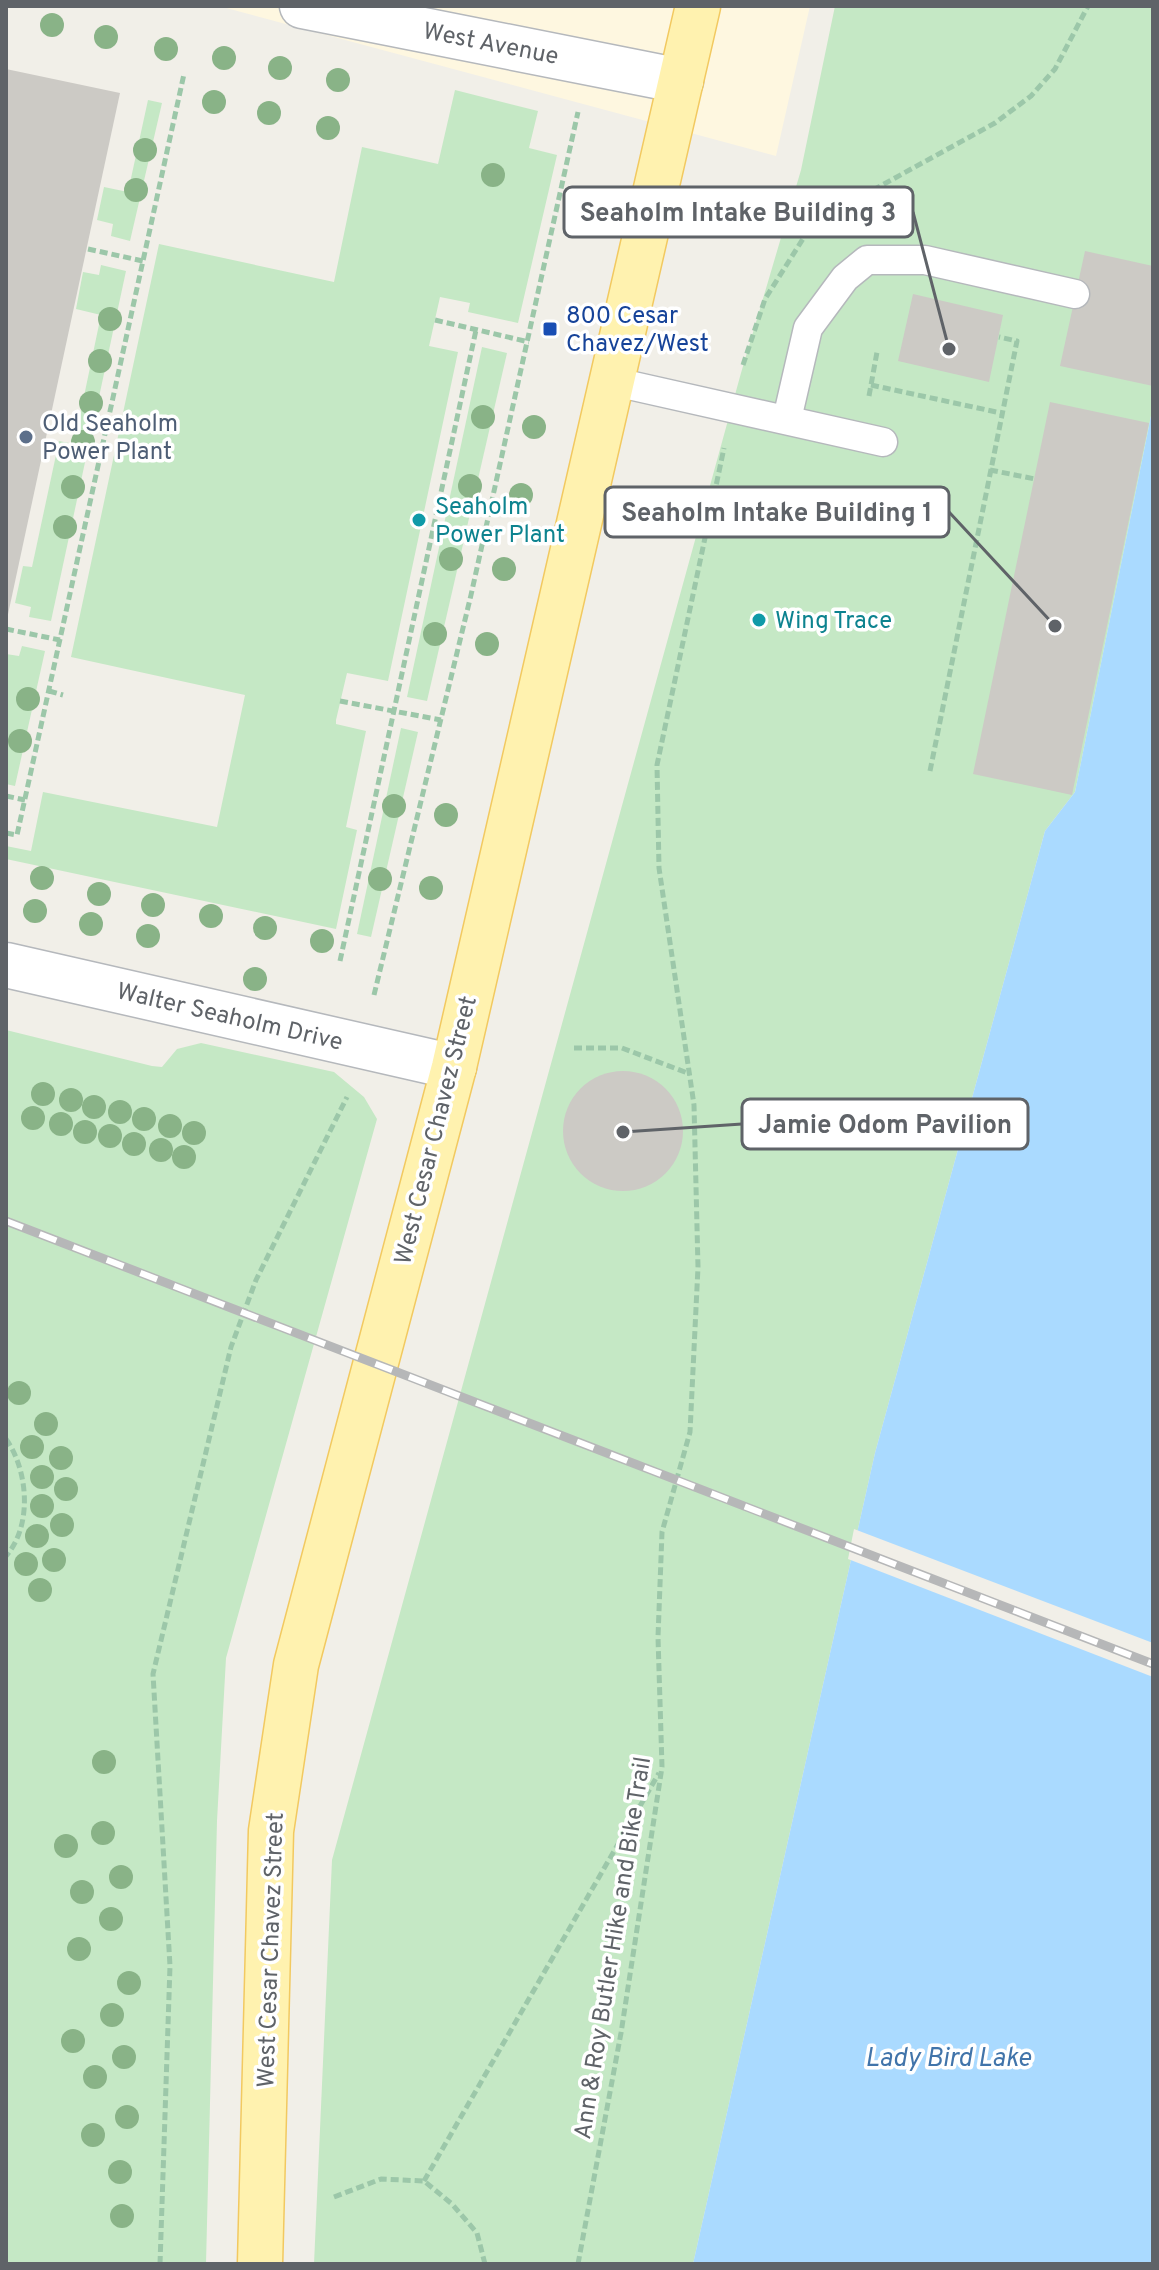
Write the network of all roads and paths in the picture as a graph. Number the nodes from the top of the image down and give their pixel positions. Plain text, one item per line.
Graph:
1 (302, 6) edge
2 (698, 6) edge
3 (1088, 6) edge
4 (184, 74) dead end
5 (681, 81) junction
6 (579, 106) dead end
7 (155, 210) junction
8 (165, 212) dead end
9 (88, 249) dead end
10 (143, 261) junction
11 (1075, 294) dead end
12 (435, 320) dead end
13 (476, 330) junction
14 (999, 337) dead end
15 (529, 342) junction
16 (740, 377) dead end
17 (611, 381) junction
18 (871, 385) dead end
19 (1001, 413) junction
20 (787, 419) junction
21 (883, 442) dead end
22 (723, 450) dead end
23 (990, 470) junction
24 (1035, 479) dead end
25 (6, 629) edge
26 (60, 640) junction
27 (49, 691) junction
28 (63, 695) dead end
29 (340, 701) dead end
30 (395, 712) junction
31 (441, 720) junction
32 (930, 771) dead end
33 (6, 796) edge
34 (25, 800) junction
35 (6, 833) edge
36 (340, 961) dead end
37 (6, 965) edge
38 (372, 1000) dead end
39 (574, 1048) dead end
40 (454, 1067) junction
41 (690, 1074) junction
42 (350, 1092) dead end
43 (6, 1439) edge
44 (6, 1556) edge
45 (662, 1767) junction
46 (424, 2181) junction
47 (334, 2197) dead end
48 (160, 2264) edge
49 (260, 2264) edge
50 (485, 2264) edge
51 (578, 2264) edge

1 - 5 street, West Avenue
2 - 5 main road, West Cesar Chavez Street
3 - 16 path
4 - 7 path
5 - 17 main road, West Cesar Chavez Street
6 - 15 path
7 - 8 path
7 - 10 path
9 - 10 path
10 - 26 path
11 - 20 lane
12 - 13 path
13 - 15 path
13 - 30 path
14 - 19 path
15 - 31 path
17 - 20 lane
17 - 40 main road, West Cesar Chavez Street
18 - 19 path
19 - 23 path
20 - 21 lane
22 - 41 path, Ann & Roy Butler Hike and Bike Trail
23 - 24 path
23 - 32 path
25 - 26 path
26 - 27 path
27 - 28 path
27 - 34 path
29 - 30 path
30 - 31 path
30 - 36 path
31 - 38 path
33 - 34 path
34 - 35 path
37 - 40 street, Walter Seaholm Drive
39 - 41 path
40 - 49 main road, West Cesar Chavez Street
41 - 45 path, Ann & Roy Butler Hike and Bike Trail
42 - 48 path
43 - 44 path
45 - 46 path
45 - 51 path, Ann & Roy Butler Hike and Bike Trail
46 - 47 path
46 - 50 path

